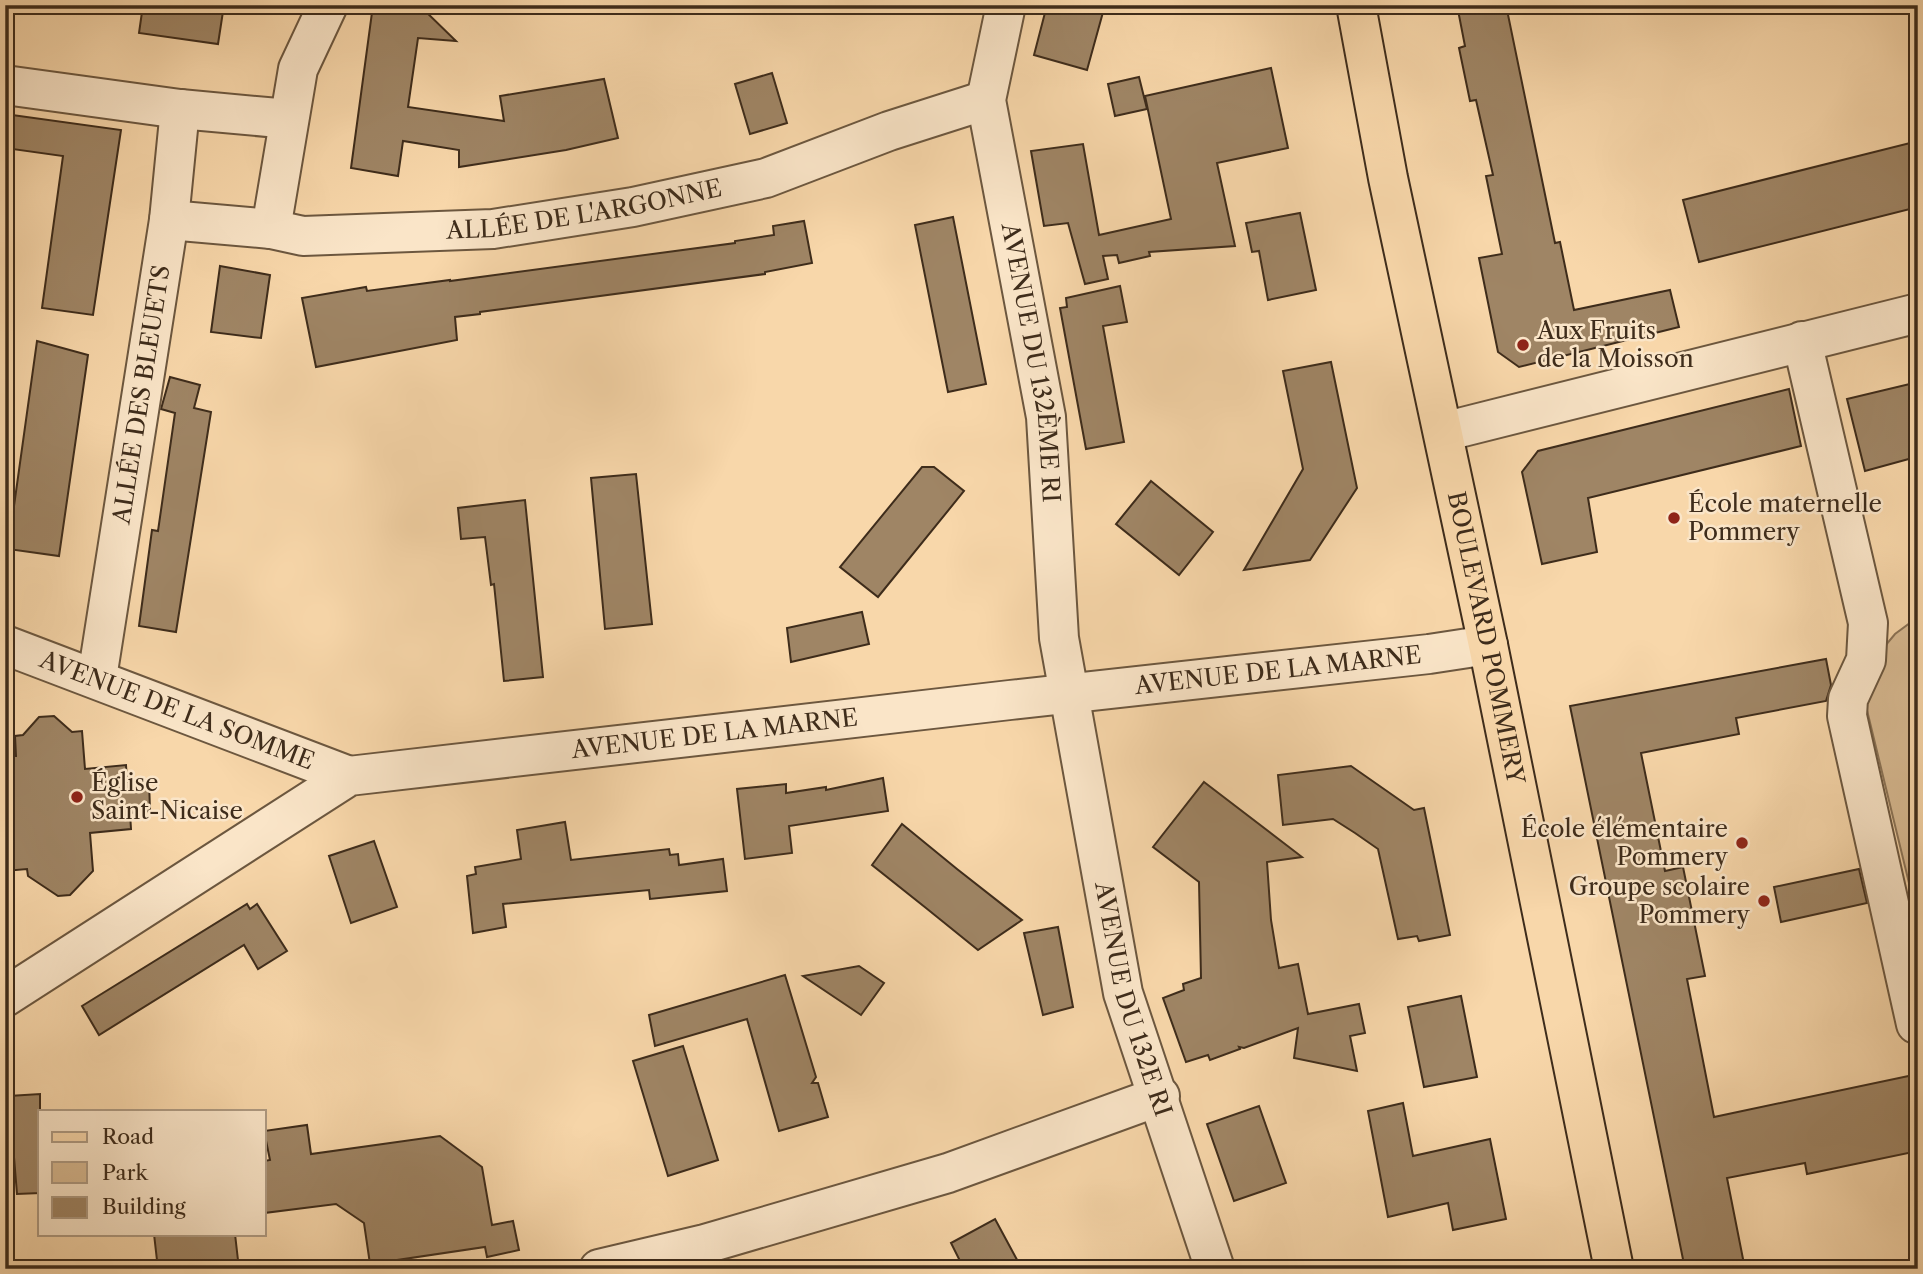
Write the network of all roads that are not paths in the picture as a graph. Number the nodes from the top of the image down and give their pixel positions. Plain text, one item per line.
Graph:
1 (328, 5) edge
2 (1006, 5) edge
3 (1356, 5) edge
4 (5, 85) edge
5 (986, 100) junction
6 (180, 109) junction
7 (289, 119) junction
8 (169, 220) junction
9 (271, 229) junction
10 (1918, 313) edge
11 (1802, 341) junction
12 (1443, 432) junction
13 (5, 645) edge
14 (1488, 645) junction
15 (97, 678) junction
16 (1072, 709) junction
17 (349, 776) junction
18 (5, 997) edge
19 (1916, 1024) edge
20 (1160, 1096) junction
21 (600, 1269) edge
22 (1216, 1269) edge
23 (1614, 1269) edge

1 - 7 street
2 - 5 street, AVENUE DU 132ÈME RI
3 - 12 main road, BOULEVARD POMMERY
4 - 6 street
5 - 9 street, ALLÉE DE L'ARGONNE
5 - 16 street, AVENUE DU 132ÈME RI
6 - 7 street
6 - 8 street, ALLÉE DES BLEUETS
7 - 9 street
8 - 9 street, ALLÉE DE L'ARGONNE
8 - 15 street, ALLÉE DES BLEUETS
10 - 11 street
11 - 12 street
11 - 19 street
12 - 14 main road, BOULEVARD POMMERY
13 - 15 street, AVENUE DE LA SOMME
14 - 16 street, AVENUE DE LA MARNE
14 - 23 main road, BOULEVARD POMMERY
15 - 17 street, AVENUE DE LA SOMME
16 - 17 street, AVENUE DE LA MARNE
16 - 20 street, AVENUE DU 132E RI
17 - 18 street, AVENUE DE LA MARNE
20 - 21 street
20 - 22 street, AVENUE DU 132E RI

